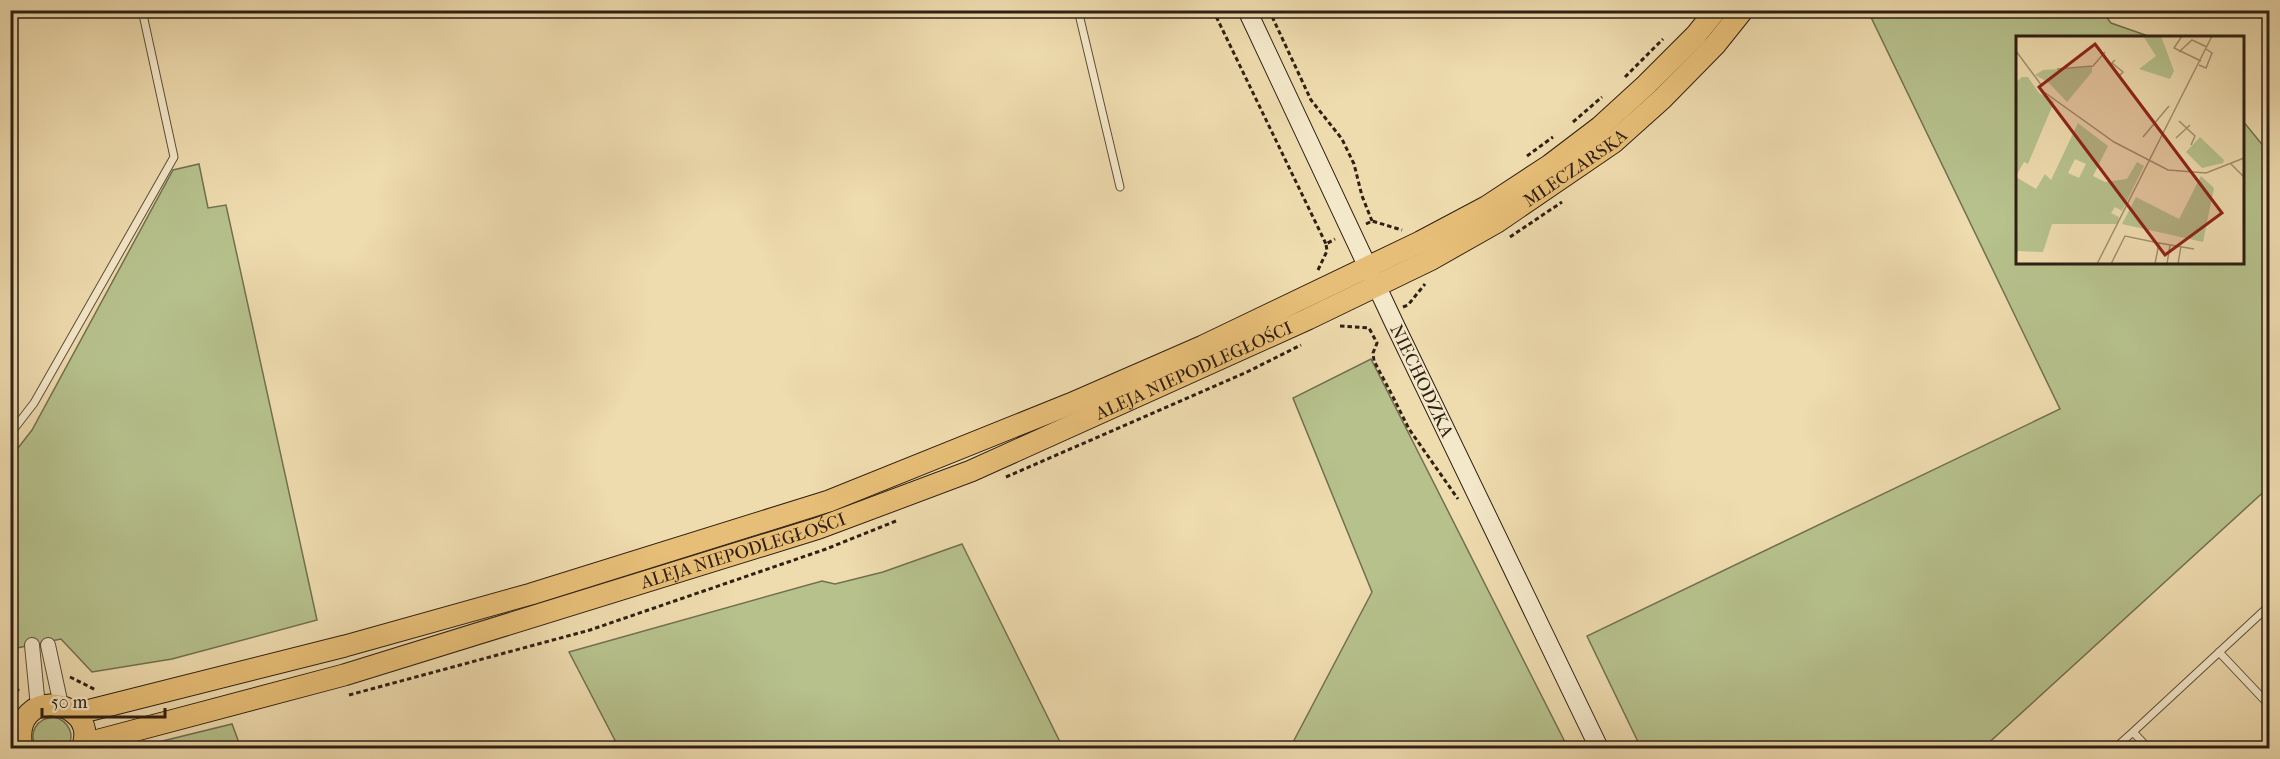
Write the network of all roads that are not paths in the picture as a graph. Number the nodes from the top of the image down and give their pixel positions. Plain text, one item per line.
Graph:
1 (142, 10) edge
2 (1078, 10) edge
3 (1247, 10) edge
4 (1716, 10) edge
5 (1743, 10) edge
6 (1120, 187) dead end
7 (1373, 276) junction
8 (10, 434) edge
9 (2270, 605) edge
10 (32, 645) dead end
11 (48, 645) dead end
12 (2219, 652) junction
13 (2270, 706) edge
14 (38, 707) junction
15 (68, 709) junction
16 (2133, 732) junction
17 (18, 736) edge
18 (83, 746) edge
19 (1599, 748) edge
20 (2115, 748) edge
21 (2148, 748) edge

1 - 8 lane
2 - 6 lane
3 - 7 street, NIECHODZKA
4 - 7 main road, MLECZARSKA
5 - 7 main road, MLECZARSKA
7 - 15 main road, ALEJA NIEPODLEGŁOŚCI
7 - 18 main road, ALEJA NIEPODLEGŁOŚCI
7 - 19 street, NIECHODZKA
9 - 12 lane
10 - 14 street
11 - 15 street
12 - 13 lane
12 - 16 lane
14 - 15 main road, ALEJA NIEPODLEGŁOŚCI
14 - 17 main road
15 - 18 main road
16 - 20 lane
16 - 21 lane

